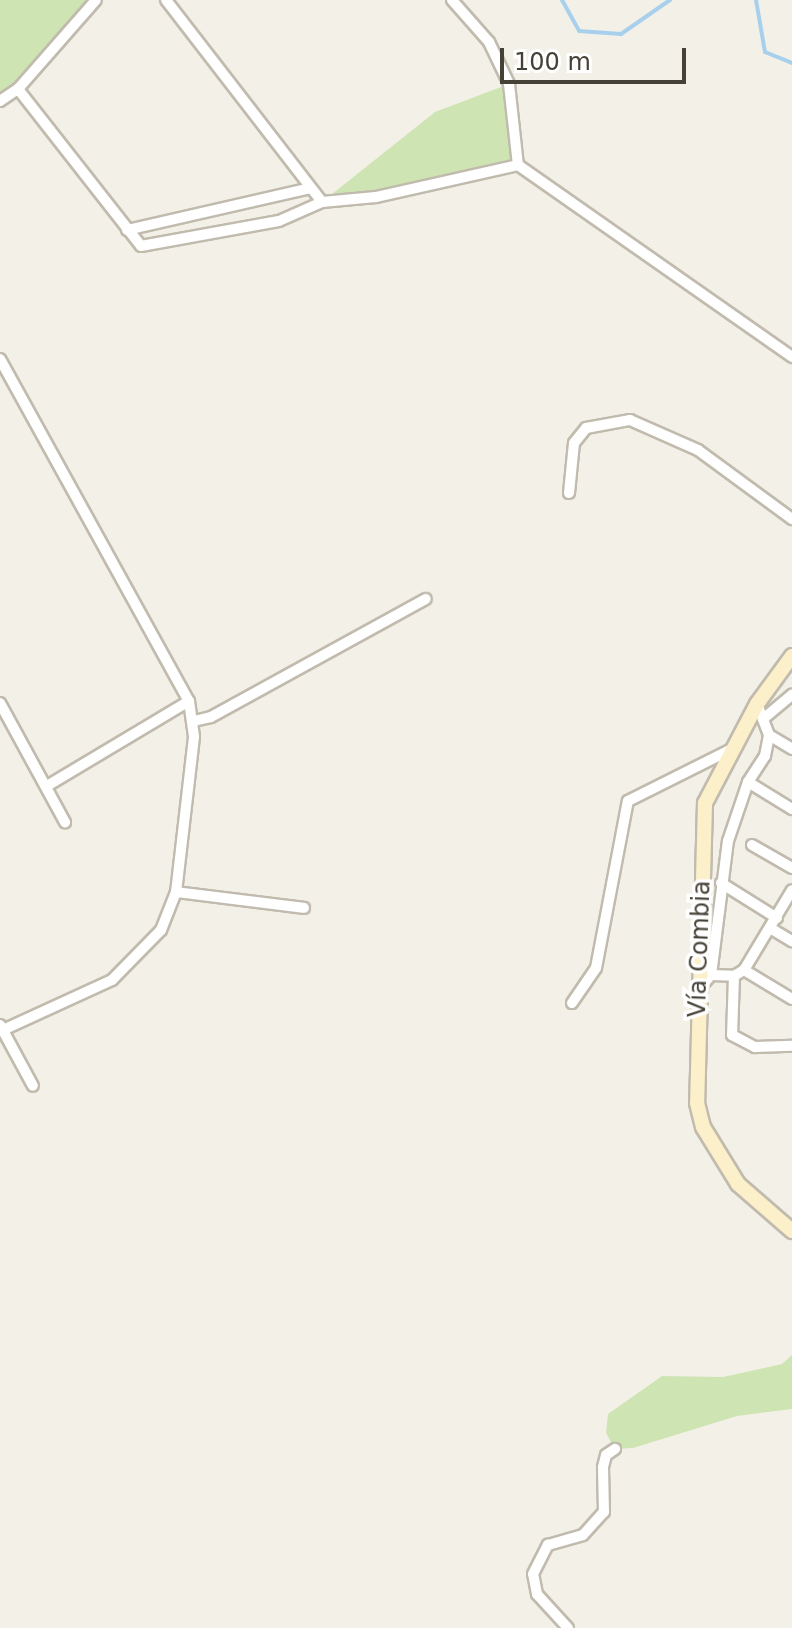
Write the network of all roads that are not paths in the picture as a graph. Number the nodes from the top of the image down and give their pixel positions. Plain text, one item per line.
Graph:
1 (96, 0) edge
2 (166, 0) edge
3 (452, 0) edge
4 (18, 89) junction
5 (0, 101) edge
6 (518, 165) junction
7 (310, 188) junction
8 (322, 202) junction
9 (127, 230) junction
10 (792, 357) edge
11 (0, 359) edge
12 (569, 493) dead end
13 (792, 519) edge
14 (426, 599) dead end
15 (792, 656) edge
16 (792, 695) edge
17 (189, 701) junction
18 (0, 703) edge
19 (757, 704) junction
20 (763, 719) junction
21 (194, 721) junction
22 (769, 735) junction
23 (734, 748) junction
24 (792, 749) edge
25 (748, 782) junction
26 (47, 786) junction
27 (792, 809) edge
28 (65, 822) dead end
29 (752, 845) dead end
30 (792, 868) edge
31 (721, 883) junction
32 (792, 890) edge
33 (176, 892) junction
34 (304, 908) dead end
35 (777, 918) junction
36 (770, 928) junction
37 (792, 941) edge
38 (739, 973) junction
39 (711, 975) junction
40 (699, 989) junction
41 (792, 999) edge
42 (572, 1003) dead end
43 (2, 1028) edge
44 (792, 1046) edge
45 (33, 1086) dead end
46 (792, 1231) edge
47 (615, 1449) dead end
48 (568, 1628) edge

1 - 4 street
2 - 7 street
3 - 6 street
4 - 5 street
4 - 9 street
6 - 8 street
6 - 10 street
7 - 8 street
7 - 9 street
8 - 9 street
11 - 17 street
12 - 13 street
14 - 21 street
15 - 19 main road, Vía Combia
16 - 20 street
17 - 21 street
17 - 26 street
18 - 26 street
19 - 20 street
19 - 23 main road, Vía Combia
20 - 22 street
21 - 33 street
22 - 24 street
22 - 25 street
23 - 40 main road, Vía Combia
23 - 42 street
25 - 27 street
25 - 31 street
26 - 28 street
29 - 30 street
31 - 35 street
31 - 39 street
32 - 35 street
33 - 34 street
33 - 43 street
35 - 36 street
36 - 37 street
36 - 38 street
38 - 39 street
38 - 41 street
38 - 44 street
39 - 40 street
40 - 46 main road, Vía Combia
43 - 45 street
47 - 48 street

